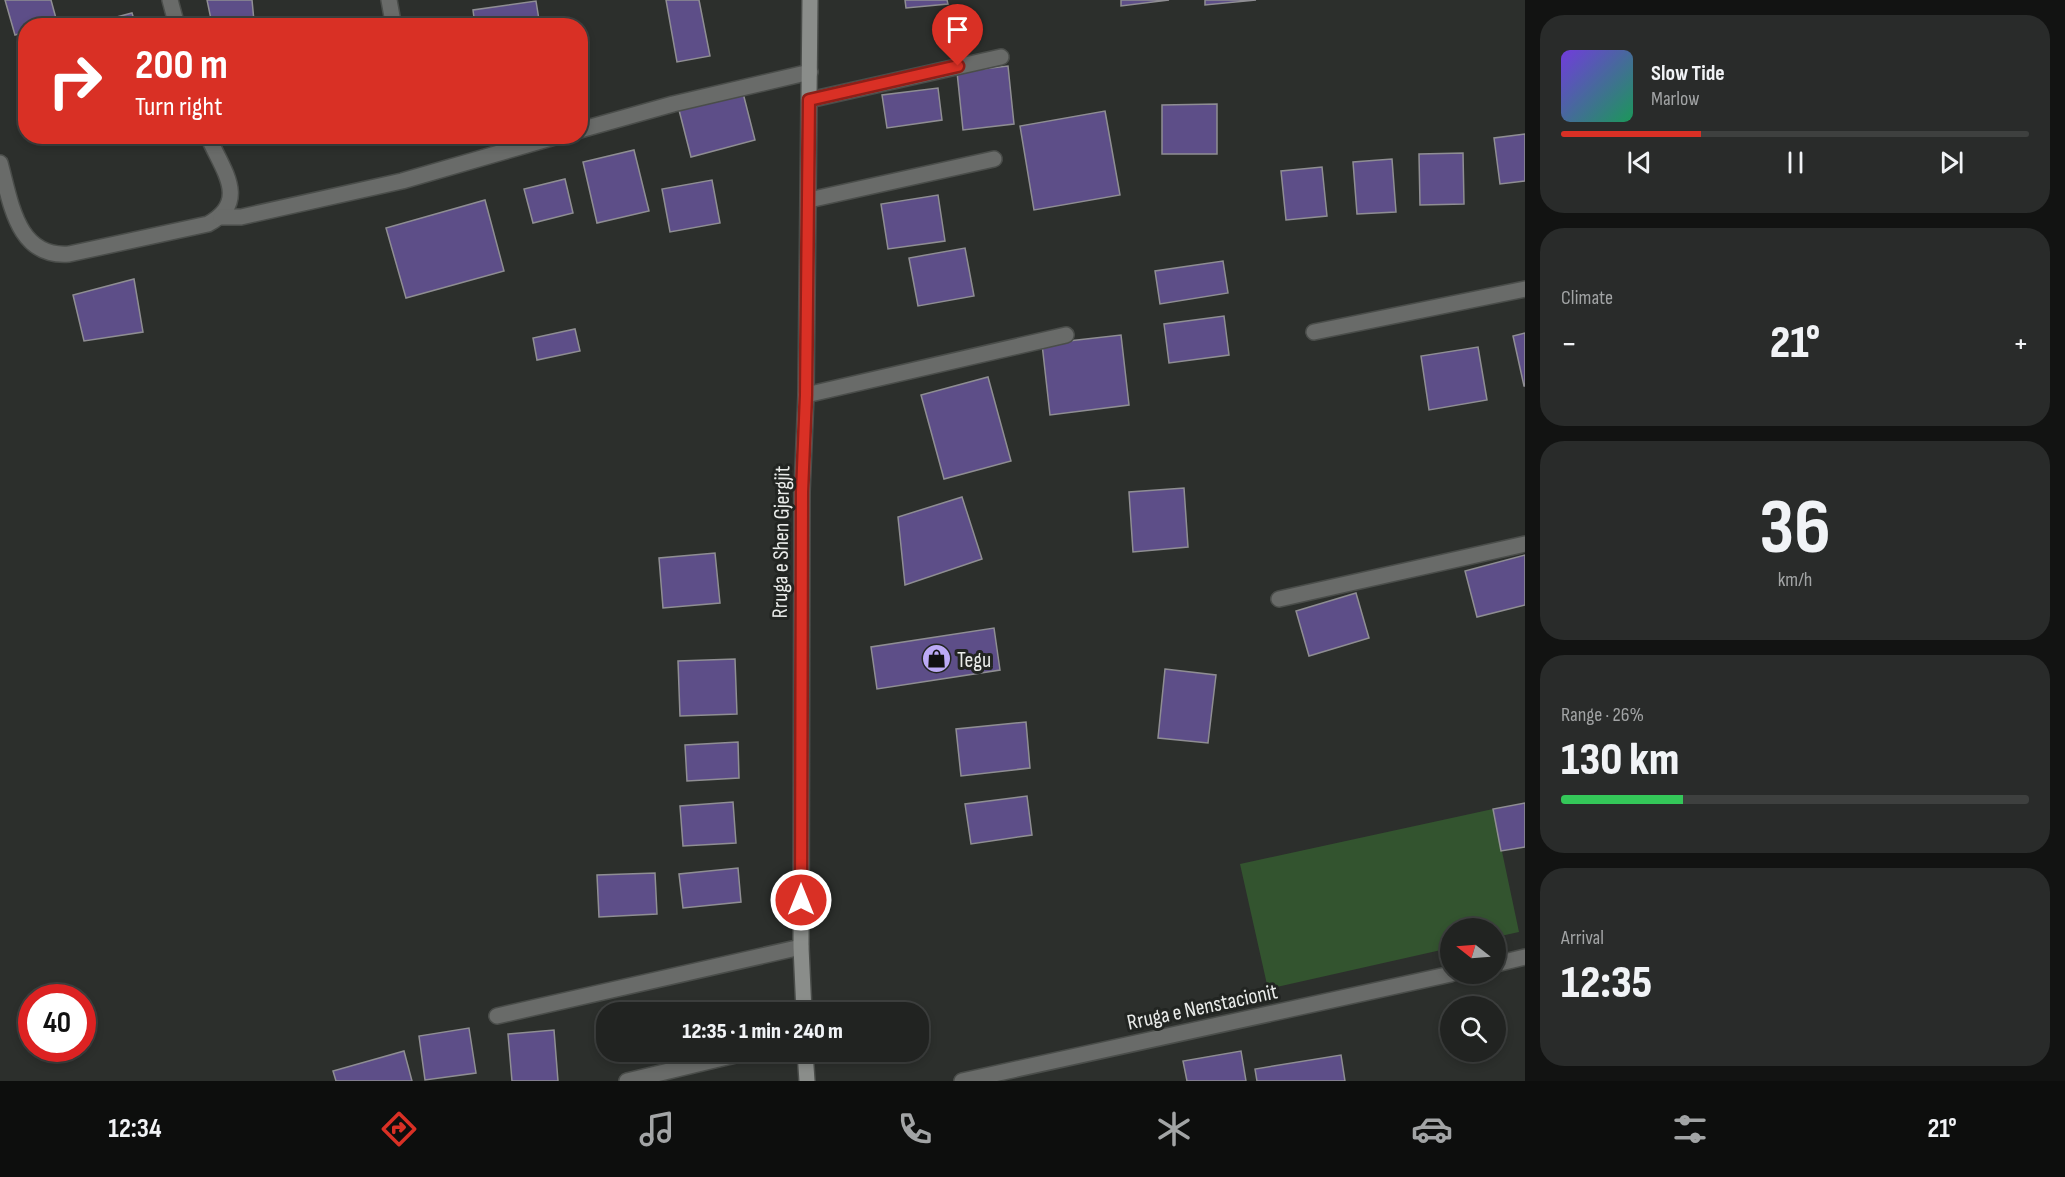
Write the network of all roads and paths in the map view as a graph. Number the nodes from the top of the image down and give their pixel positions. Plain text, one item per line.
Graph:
1 (170, 0) edge
2 (389, 0) edge
3 (810, 0) edge
4 (175, 18) edge
5 (392, 18) edge
6 (1001, 57) dead end
7 (810, 72) junction
8 (809, 100) junction
9 (588, 128) edge
10 (212, 144) edge
11 (530, 144) edge
12 (994, 159) dead end
13 (0, 163) edge
14 (808, 200) junction
15 (221, 218) junction
16 (1525, 289) edge
17 (1314, 332) dead end
18 (1066, 335) dead end
19 (806, 395) junction
20 (1525, 544) edge
21 (1279, 599) dead end
22 (801, 948) junction
23 (1525, 957) edge
24 (1506, 961) edge
25 (1440, 976) edge
26 (804, 1002) edge
27 (497, 1016) dead end
28 (706, 1062) edge
29 (806, 1062) edge
30 (627, 1081) edge
31 (807, 1081) edge
32 (962, 1081) edge

1 - 4 street
2 - 5 street
3 - 7 street, Rruga e Shen Gjergjit
6 - 8 street
7 - 8 street, Rruga e Shen Gjergjit
7 - 9 street
8 - 14 street, Rruga e Shen Gjergjit
10 - 15 street
11 - 15 street
12 - 14 street
13 - 15 street
14 - 19 street, Rruga e Shen Gjergjit
16 - 17 street
18 - 19 street
19 - 22 street, Rruga e Shen Gjergjit
20 - 21 street
22 - 26 street, Rruga e Shen Gjergjit
22 - 27 street
23 - 24 street
25 - 32 street, Rruga e Nenstacionit
28 - 30 street
29 - 31 street

